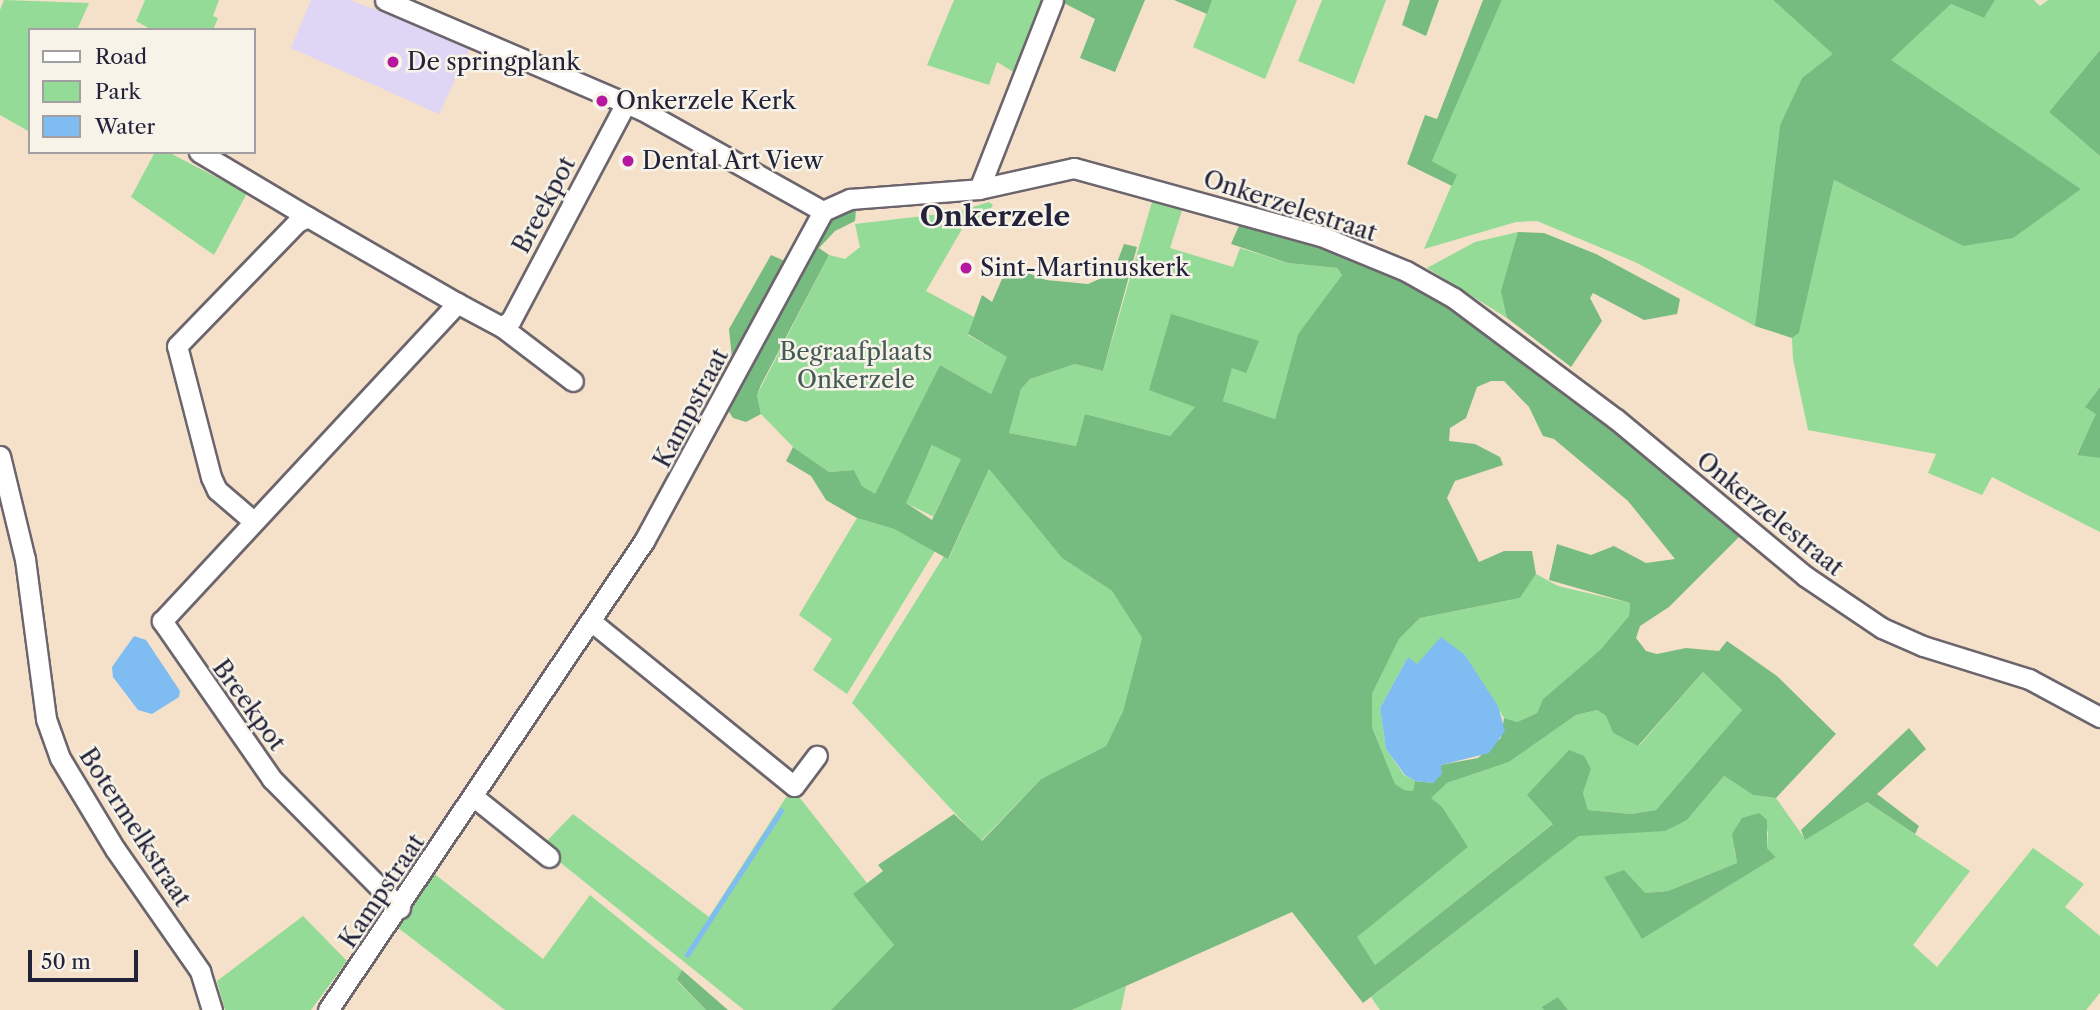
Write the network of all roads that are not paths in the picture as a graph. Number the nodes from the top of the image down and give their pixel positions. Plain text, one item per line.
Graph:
1 (385, 0) edge
2 (1053, 0) edge
3 (626, 103) junction
4 (202, 154) edge
5 (979, 189) junction
6 (823, 211) junction
7 (308, 217) junction
8 (457, 303) junction
9 (502, 327) junction
10 (573, 381) dead end
11 (0, 456) edge
12 (252, 520) junction
13 (592, 622) junction
14 (2100, 717) edge
15 (817, 756) dead end
16 (474, 797) junction
17 (549, 857) dead end
18 (400, 908) junction
19 (212, 1010) edge
20 (328, 1010) edge

1 - 3 street
2 - 5 street
3 - 6 street
3 - 9 street, Breekpot
4 - 7 street
5 - 6 street, Onkerzelestraat
5 - 14 street, Onkerzelestraat
6 - 13 street, Kampstraat
7 - 8 street
7 - 12 street
8 - 9 street
8 - 12 street, Breekpot
9 - 10 street
11 - 19 street, Botermelkstraat
12 - 18 street, Breekpot
13 - 15 street
13 - 16 street, Kampstraat
16 - 17 street
16 - 18 street, Kampstraat
18 - 20 street, Kampstraat

